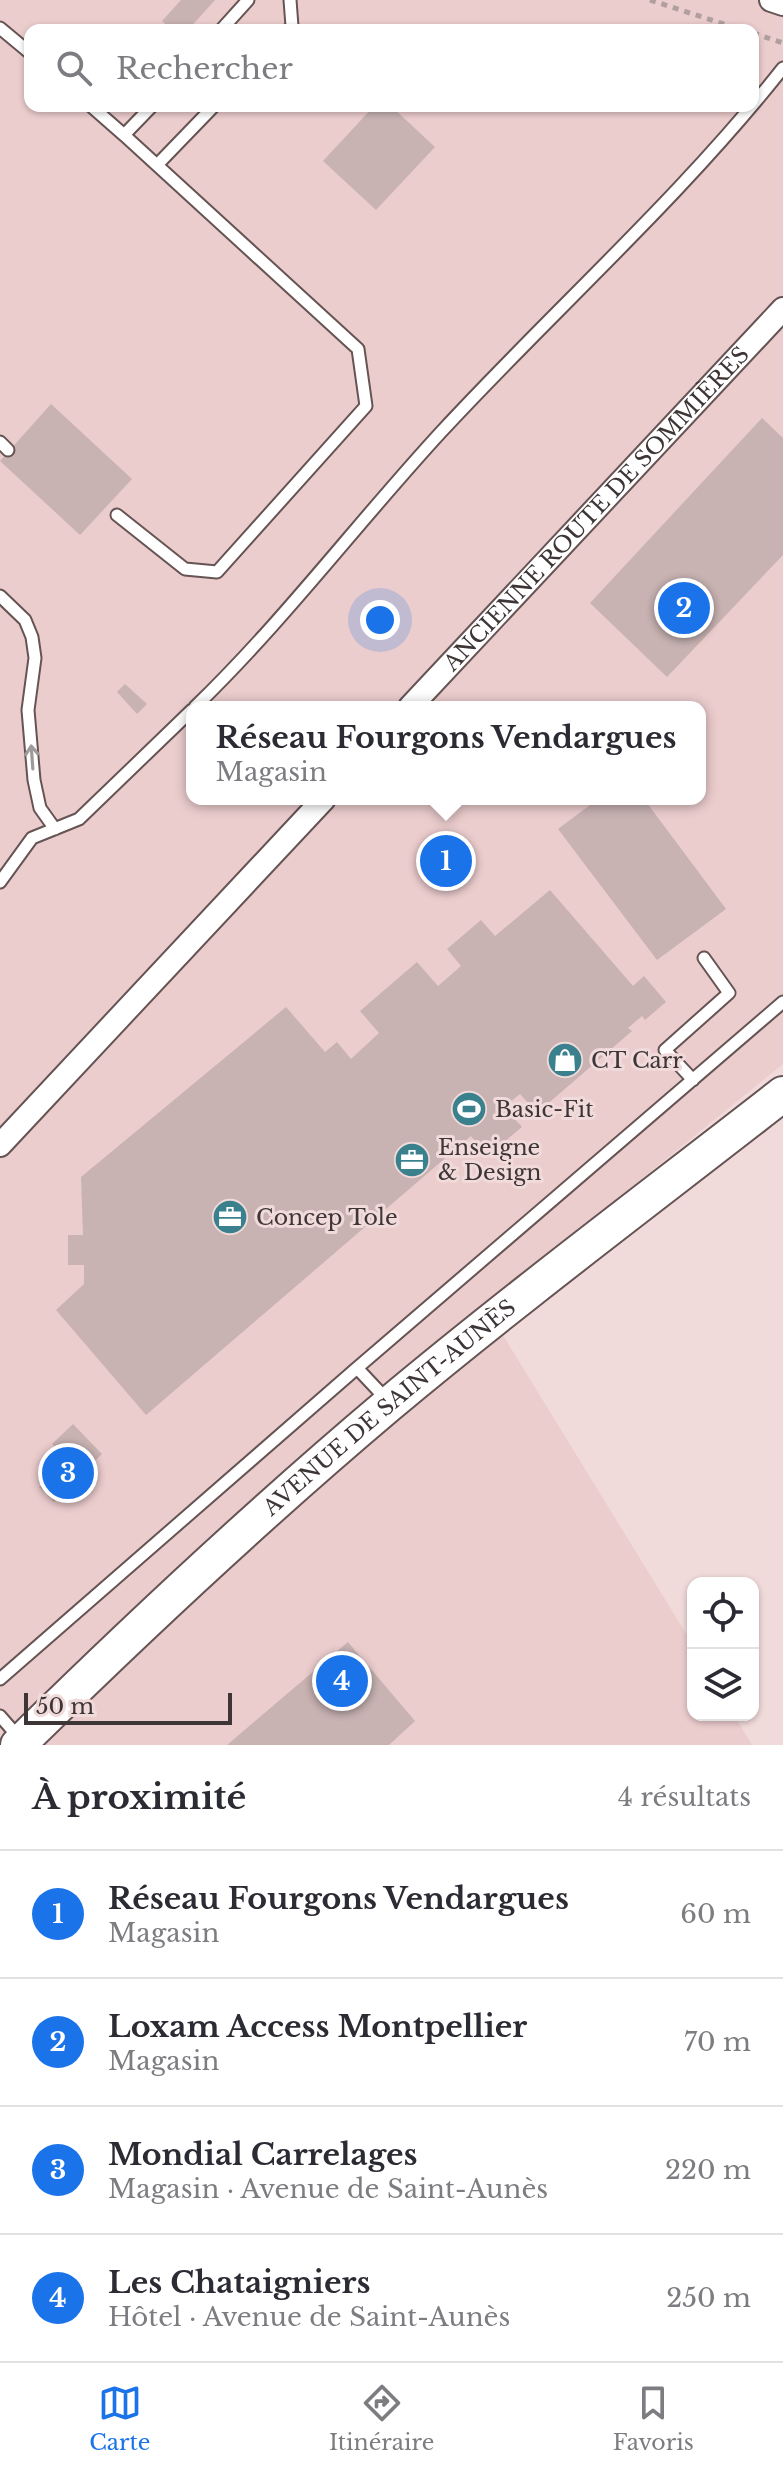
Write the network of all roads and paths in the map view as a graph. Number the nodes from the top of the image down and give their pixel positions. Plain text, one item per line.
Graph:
1 (248, 0) edge
2 (290, 0) edge
3 (650, 0) edge
4 (771, 0) edge
5 (783, 4) edge
6 (226, 24) edge
7 (292, 24) edge
8 (724, 24) edge
9 (0, 28) edge
10 (759, 35) edge
11 (783, 43) edge
12 (24, 48) edge
13 (783, 68) edge
14 (759, 98) edge
15 (98, 112) edge
16 (146, 112) edge
17 (208, 112) edge
18 (748, 112) edge
19 (124, 135) junction
20 (157, 165) junction
21 (783, 309) edge
22 (117, 515) dead end
23 (0, 596) edge
24 (201, 701) edge
25 (416, 701) edge
26 (186, 716) edge
27 (318, 805) edge
28 (55, 829) junction
29 (0, 882) edge
30 (704, 958) dead end
31 (783, 1002) edge
32 (693, 1080) junction
33 (783, 1094) edge
34 (0, 1145) edge
35 (357, 1368) junction
36 (391, 1404) junction
37 (0, 1679) edge
38 (13, 1734) edge

1 - 6 lane
2 - 7 lane
3 - 8 path
4 - 5 street
9 - 12 lane
10 - 11 path
13 - 14 lane
15 - 19 lane
16 - 19 lane
17 - 20 lane
18 - 24 lane
19 - 20 lane
20 - 22 lane
21 - 25 street, ANCIENNE ROUTE DE SOMMIÈRES
28 -> 23 lane
26 - 28 lane
27 - 34 street
28 - 29 lane
30 - 32 lane
31 - 32 lane
32 - 35 lane
33 - 36 main road, AVENUE DE SAINT-AUNÈS
35 - 36 lane
35 - 37 lane
36 - 38 main road, AVENUE DE SAINT-AUNÈS

